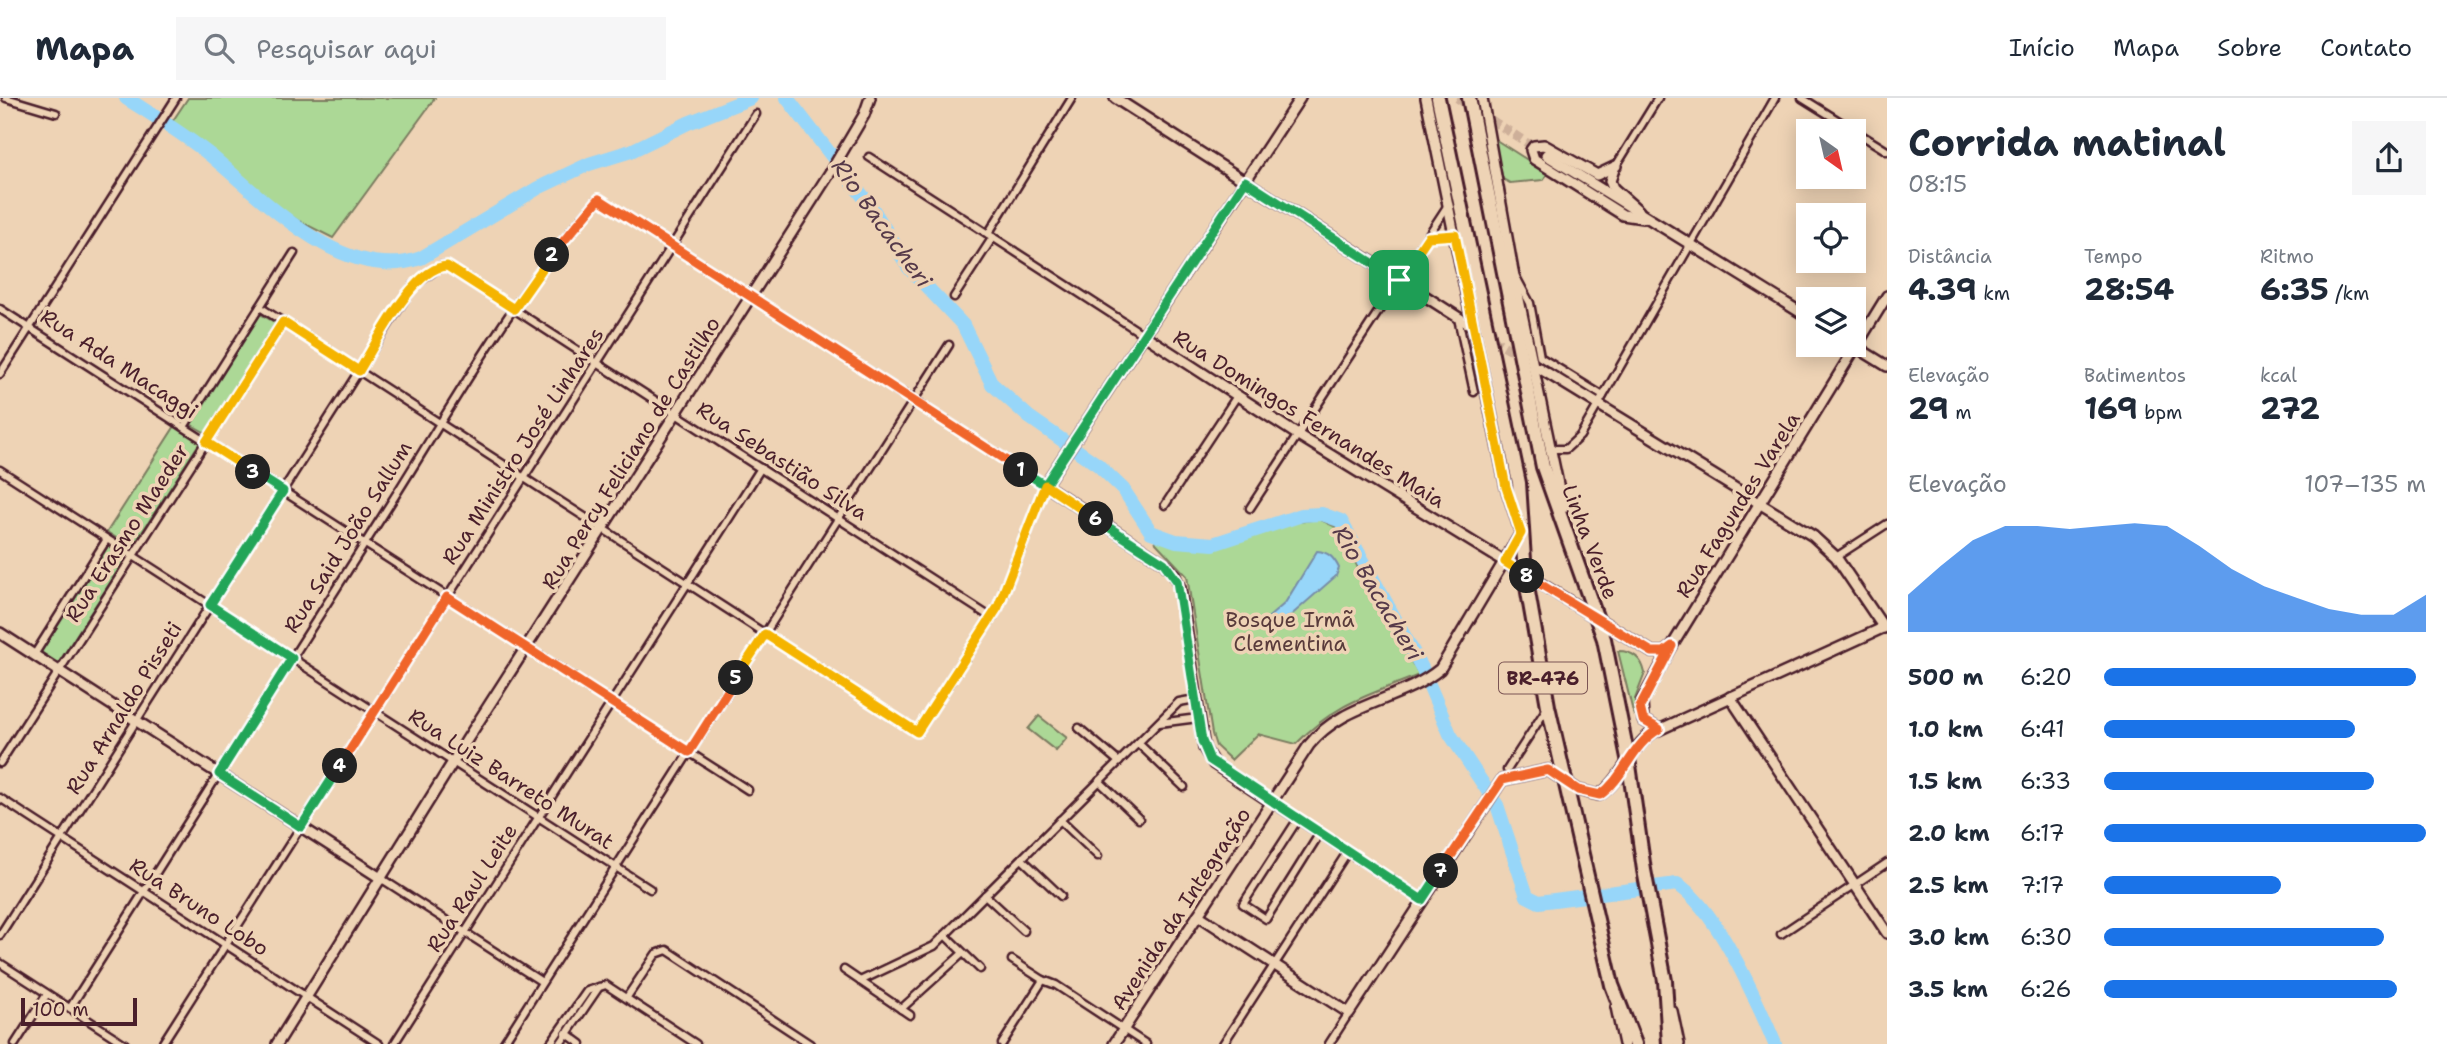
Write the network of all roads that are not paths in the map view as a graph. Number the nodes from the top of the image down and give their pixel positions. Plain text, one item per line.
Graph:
1 (6, 98) edge
2 (176, 98) edge
3 (870, 98) edge
4 (1072, 98) edge
5 (1115, 98) edge
6 (1300, 98) edge
7 (1426, 98) edge
8 (1438, 98) edge
9 (1469, 98) edge
10 (1482, 98) edge
11 (1658, 98) edge
12 (1775, 98) edge
13 (1802, 98) edge
14 (56, 113) dead end
15 (756, 114) dead end
16 (1887, 151) edge
17 (1546, 155) tunnel mouth
18 (869, 157) dead end
19 (1616, 166) junction
20 (1245, 181) junction
21 (1448, 205) junction
22 (1645, 218) junction
23 (1455, 235) junction
24 (990, 236) junction
25 (1428, 237) junction
26 (672, 246) junction
27 (1690, 246) junction
28 (294, 253) dead end
29 (447, 266) joint
30 (1513, 271) junction
31 (1399, 280) junction
32 (1887, 296) edge
33 (751, 297) junction
34 (954, 297) dead end
35 (260, 307) junction
36 (0, 309) edge
37 (514, 309) junction
38 (1796, 310) edge
39 (1458, 318) junction
40 (283, 322) junction
41 (1467, 323) tunnel mouth
42 (29, 328) junction
43 (1866, 328) edge
44 (1144, 335) junction
45 (948, 345) dead end
46 (1866, 353) edge
47 (1847, 357) edge
48 (597, 363) junction
49 (1887, 366) edge
50 (1539, 368) dead end
51 (359, 371) junction
52 (0, 374) edge
53 (1474, 393) dead end
54 (1237, 396) junction
55 (1601, 400) junction
56 (913, 401) junction
57 (677, 414) junction
58 (441, 424) junction
59 (184, 427) junction
60 (1298, 435) junction
61 (206, 442) junction
62 (1549, 449) junction
63 (761, 468) junction
64 (0, 470) edge
65 (524, 478) junction
66 (1045, 485) junction
67 (283, 491) junction
68 (1759, 503) junction
69 (1165, 505) dead end
70 (1250, 508) dead end
71 (838, 518) junction
72 (1887, 524) edge
73 (604, 529) junction
74 (1521, 533) junction
75 (107, 539) junction
76 (365, 544) junction
77 (1574, 554) junction
78 (133, 556) junction
79 (1836, 557) junction
80 (1505, 562) junction
81 (1525, 575) junction
82 (687, 583) junction
83 (447, 597) junction
84 (210, 605) junction
85 (992, 618) junction
86 (1600, 621) junction
87 (1886, 629) edge
88 (0, 633) edge
89 (765, 634) junction
90 (1672, 646) junction
91 (528, 648) junction
92 (34, 655) junction
93 (292, 658) junction
94 (59, 671) junction
95 (1730, 697) junction
96 (1196, 699) junction
97 (611, 702) junction
98 (1548, 706) junction
99 (374, 712) junction
100 (1198, 718) junction
101 (136, 721) junction
102 (1157, 723) junction
103 (1079, 728) dead end
104 (1659, 729) junction
105 (1138, 743) junction
106 (689, 752) junction
107 (1628, 758) junction
108 (1119, 762) junction
109 (0, 763) edge
110 (455, 763) junction
111 (1507, 770) dead end
112 (219, 774) junction
113 (1564, 780) junction
114 (1099, 781) junction
115 (1184, 787) dead end
116 (748, 790) dead end
117 (0, 799) edge
118 (1272, 802) junction
119 (538, 817) junction
120 (1139, 819) dead end
121 (1298, 819) junction
122 (1060, 820) junction
123 (301, 827) junction
124 (1320, 833) junction
125 (62, 838) junction
126 (1348, 851) junction
127 (1098, 856) dead end
128 (1022, 859) junction
129 (1887, 863) edge
130 (616, 867) junction
131 (382, 879) junction
132 (1855, 884) junction
133 (650, 889) dead end
134 (144, 892) junction
135 (985, 895) junction
136 (1061, 896) dead end
137 (1422, 900) junction
138 (1198, 915) junction
139 (1024, 931) dead end
140 (465, 932) junction
141 (1887, 933) edge
142 (1782, 934) dead end
143 (0, 935) edge
144 (945, 935) junction
145 (226, 944) junction
146 (963, 953) junction
147 (1012, 960) dead end
148 (0, 963) edge
149 (1274, 964) junction
150 (980, 969) dead end
151 (844, 970) dead end
152 (1043, 980) junction
153 (860, 981) junction
154 (1665, 981) junction
155 (542, 982) junction
156 (1612, 985) junction
157 (47, 994) junction
158 (306, 997) junction
159 (627, 997) junction
160 (70, 1008) junction
161 (901, 1009) junction
162 (1349, 1013) junction
163 (910, 1015) dead end
164 (1123, 1029) junction
165 (563, 1032) junction
166 (15, 1044) edge
167 (125, 1044) edge
168 (162, 1044) edge
169 (276, 1044) edge
170 (379, 1044) edge
171 (394, 1044) edge
172 (503, 1044) edge
173 (550, 1044) edge
174 (560, 1044) edge
175 (581, 1044) edge
176 (696, 1044) edge
177 (810, 1044) edge
178 (1002, 1044) edge
179 (1114, 1044) edge
180 (1146, 1044) edge
181 (1223, 1044) edge
182 (1329, 1044) edge
183 (1624, 1044) edge
184 (1636, 1044) edge
185 (1669, 1044) edge
186 (1679, 1044) edge

1 - 14 street
2 - 42 street
3 - 33 main road, Rua Percy Feliciano de Castilho
4 - 24 street
5 - 20 main road
6 - 20 main road
7 - 21 main road
8 - 74 highway, BR-476
9 - 77 highway, Linha Verde / BR-476
10 - 30 main road
11 - 19 street
12 - 27 street
13 - 16 street
15 - 26 street, Rua Ministro José Linhares
17 - 22 main road
18 - 24 street, Rua Domingos Fernandes Maia
19 - 22 main road
19 - 22 main road
20 - 31 main road
20 - 44 main road
21 - 23 main road
21 - 25 street
22 - 27 main road
23 - 25 street
23 - 74 main road
24 - 34 street
24 - 44 street, Rua Domingos Fernandes Maia
25 - 31 street
26 - 33 street
26 - 37 street, Rua Said João Sallum
26 - 48 street, Rua Ministro José Linhares
27 - 38 main road
27 - 55 street
28 - 35 street
29 - 37 street, Rua Sebastião Silva
29 - 51 street, Rua Arnaldo Pisseti
30 - 55 street
30 - 62 main road
31 - 39 main road
31 - 60 street
32 - 43 main road, Rua Fagundes Varela
33 - 56 street
33 - 57 main road, Rua Percy Feliciano de Castilho
35 - 40 street
35 - 59 street
36 - 42 street, Rua Ada Macaggi
37 - 48 street, Rua Sebastião Silva
37 - 58 street, Rua Said João Sallum
39 - 41 main road
39 - 53 street
40 - 51 street
40 - 61 street, Rua Erasmo Maeder
42 - 52 street
42 - 59 street, Rua Ada Macaggi
44 - 54 main road, Rua Domingos Fernandes Maia
44 - 66 main road
45 - 56 street
46 - 49 main road
47 - 68 main road, Rua Fagundes Varela
48 - 57 street, Rua Sebastião Silva
48 - 65 street, Rua Ministro José Linhares
50 - 55 main road
51 - 58 street
51 - 67 street, Rua Arnaldo Pisseti
54 - 60 main road, Rua Domingos Fernandes Maia
54 - 69 street
55 - 62 street
55 - 68 main road
56 - 66 street
56 - 71 street
57 - 63 street, Rua Sebastião Silva
57 - 73 main road, Rua Percy Feliciano de Castilho
58 - 65 street
58 - 76 street, Rua Said João Sallum
59 - 61 street, Rua Ada Macaggi
60 - 70 street
60 - 80 main road, Rua Domingos Fernandes Maia
61 - 67 street, Rua Ada Macaggi
61 - 78 street, Rua Erasmo Maeder
62 - 77 main road
63 - 71 street, Rua Sebastião Silva
63 - 82 street, Rua Raul Leite
64 - 75 street, Rua Luiz Barreto Murat
65 - 73 street
65 - 83 street, Rua Ministro José Linhares
66 - 85 street
66 - 96 main road
67 - 76 street, Rua Ada Macaggi
67 - 84 street, Rua Arnaldo Pisseti
68 - 79 main road
68 - 90 main road, Rua Fagundes Varela
71 - 85 street, Rua Sebastião Silva
71 - 89 street
72 - 79 street
73 - 82 street
73 - 91 main road, Rua Percy Feliciano de Castilho
74 - 80 main road
74 - 81 highway, BR-476
75 - 78 street, Rua Luiz Barreto Murat
75 - 92 street
76 - 83 street, Rua Ada Macaggi
76 - 93 street, Rua Said João Sallum
77 - 86 highway, Linha Verde / BR-476
78 - 84 street, Rua Luiz Barreto Murat
78 - 94 street, Rua Erasmo Maeder
79 - 87 main road
80 - 81 main road, Rua Domingos Fernandes Maia
80 - 118 main road, Avenida da Integração
81 - 86 main road, Rua Domingos Fernandes Maia
81 - 98 highway, BR-476
82 - 89 street
82 - 97 street, Rua Raul Leite
83 - 91 street, Rua Ada Macaggi
83 - 99 street, Rua Ministro José Linhares
84 - 93 street, Rua Luiz Barreto Murat
84 - 101 street, Rua Arnaldo Pisseti
85 - 89 street
86 - 90 main road, Rua Domingos Fernandes Maia
86 - 107 highway, Linha Verde / BR-476
87 - 95 main road
88 - 92 main road
89 - 106 street
90 - 104 main road, Rua Fagundes Varela
91 - 97 street, Rua Ada Macaggi
91 - 110 main road, Rua Percy Feliciano de Castilho
92 - 94 main road
93 - 99 street, Rua Luiz Barreto Murat
93 - 112 street, Rua Said João Sallum
94 - 101 main road
94 - 109 street, Rua Erasmo Maeder
95 - 104 main road
95 - 132 main road
96 - 100 main road
96 - 102 street
97 - 106 street, Rua Ada Macaggi
97 - 119 street, Rua Raul Leite
98 - 111 street
98 - 113 highway, BR-476
99 - 110 street, Rua Luiz Barreto Murat
99 - 123 street, Rua Ministro José Linhares
100 - 102 street
100 - 118 main road
101 - 112 main road
101 - 125 street, Rua Arnaldo Pisseti
102 - 105 street
103 - 108 street
104 - 107 main road
105 - 108 street
105 - 115 street
106 - 116 street, Rua Ada Macaggi
106 - 130 street
107 - 113 main road
107 - 154 highway, Linha Verde / BR-476
108 - 114 street
110 - 119 street, Rua Luiz Barreto Murat
110 - 131 main road, Rua Percy Feliciano de Castilho
112 - 123 main road
112 - 134 street, Rua Said João Sallum
113 - 137 main road
113 - 156 highway, BR-476
114 - 120 street
114 - 122 street
117 - 125 street, Rua Bruno Lobo
118 - 121 street
118 - 138 main road, Avenida da Integração
119 - 130 street, Rua Luiz Barreto Murat
119 - 140 street, Rua Raul Leite
121 - 124 street
121 - 124 street
122 - 127 street
122 - 128 street
123 - 131 main road
123 - 145 street, Rua Ministro José Linhares
124 - 126 street
125 - 134 street, Rua Bruno Lobo
125 - 143 street, Rua Arnaldo Pisseti
126 - 137 street
126 - 149 street
128 - 135 street
128 - 136 street
129 - 132 street
130 - 133 street, Rua Luiz Barreto Murat
130 - 155 street
131 - 140 street
131 - 158 main road, Rua Percy Feliciano de Castilho
132 - 141 main road
132 - 142 street
134 - 145 street, Rua Bruno Lobo
134 - 160 street, Rua Said João Sallum
135 - 139 street
135 - 144 street
137 - 162 main road
138 - 149 main road
138 - 164 main road, Avenida da Integração
140 - 155 street
140 - 171 street, Rua Raul Leite
144 - 146 street
144 - 153 street
145 - 158 street, Rua Bruno Lobo
145 - 168 street, Rua Ministro José Linhares
146 - 150 street
146 - 161 street
147 - 152 street
148 - 157 street
149 - 162 main road
149 - 181 street
151 - 153 street
152 - 164 street
152 - 178 street
153 - 161 street
154 - 185 highway, Linha Verde / BR-476
154 - 186 main road
155 - 172 street
156 - 183 main road
156 - 184 highway, BR-476
157 - 160 street
157 - 166 street
158 - 169 main road, Rua Percy Feliciano de Castilho
158 - 170 street, Rua Bruno Lobo
159 - 165 street
159 - 176 street
159 - 177 street
160 - 167 street
161 - 163 street
162 - 182 street
164 - 179 main road, Avenida da Integração
164 - 180 street
165 - 173 street
165 - 174 street
165 - 175 street

